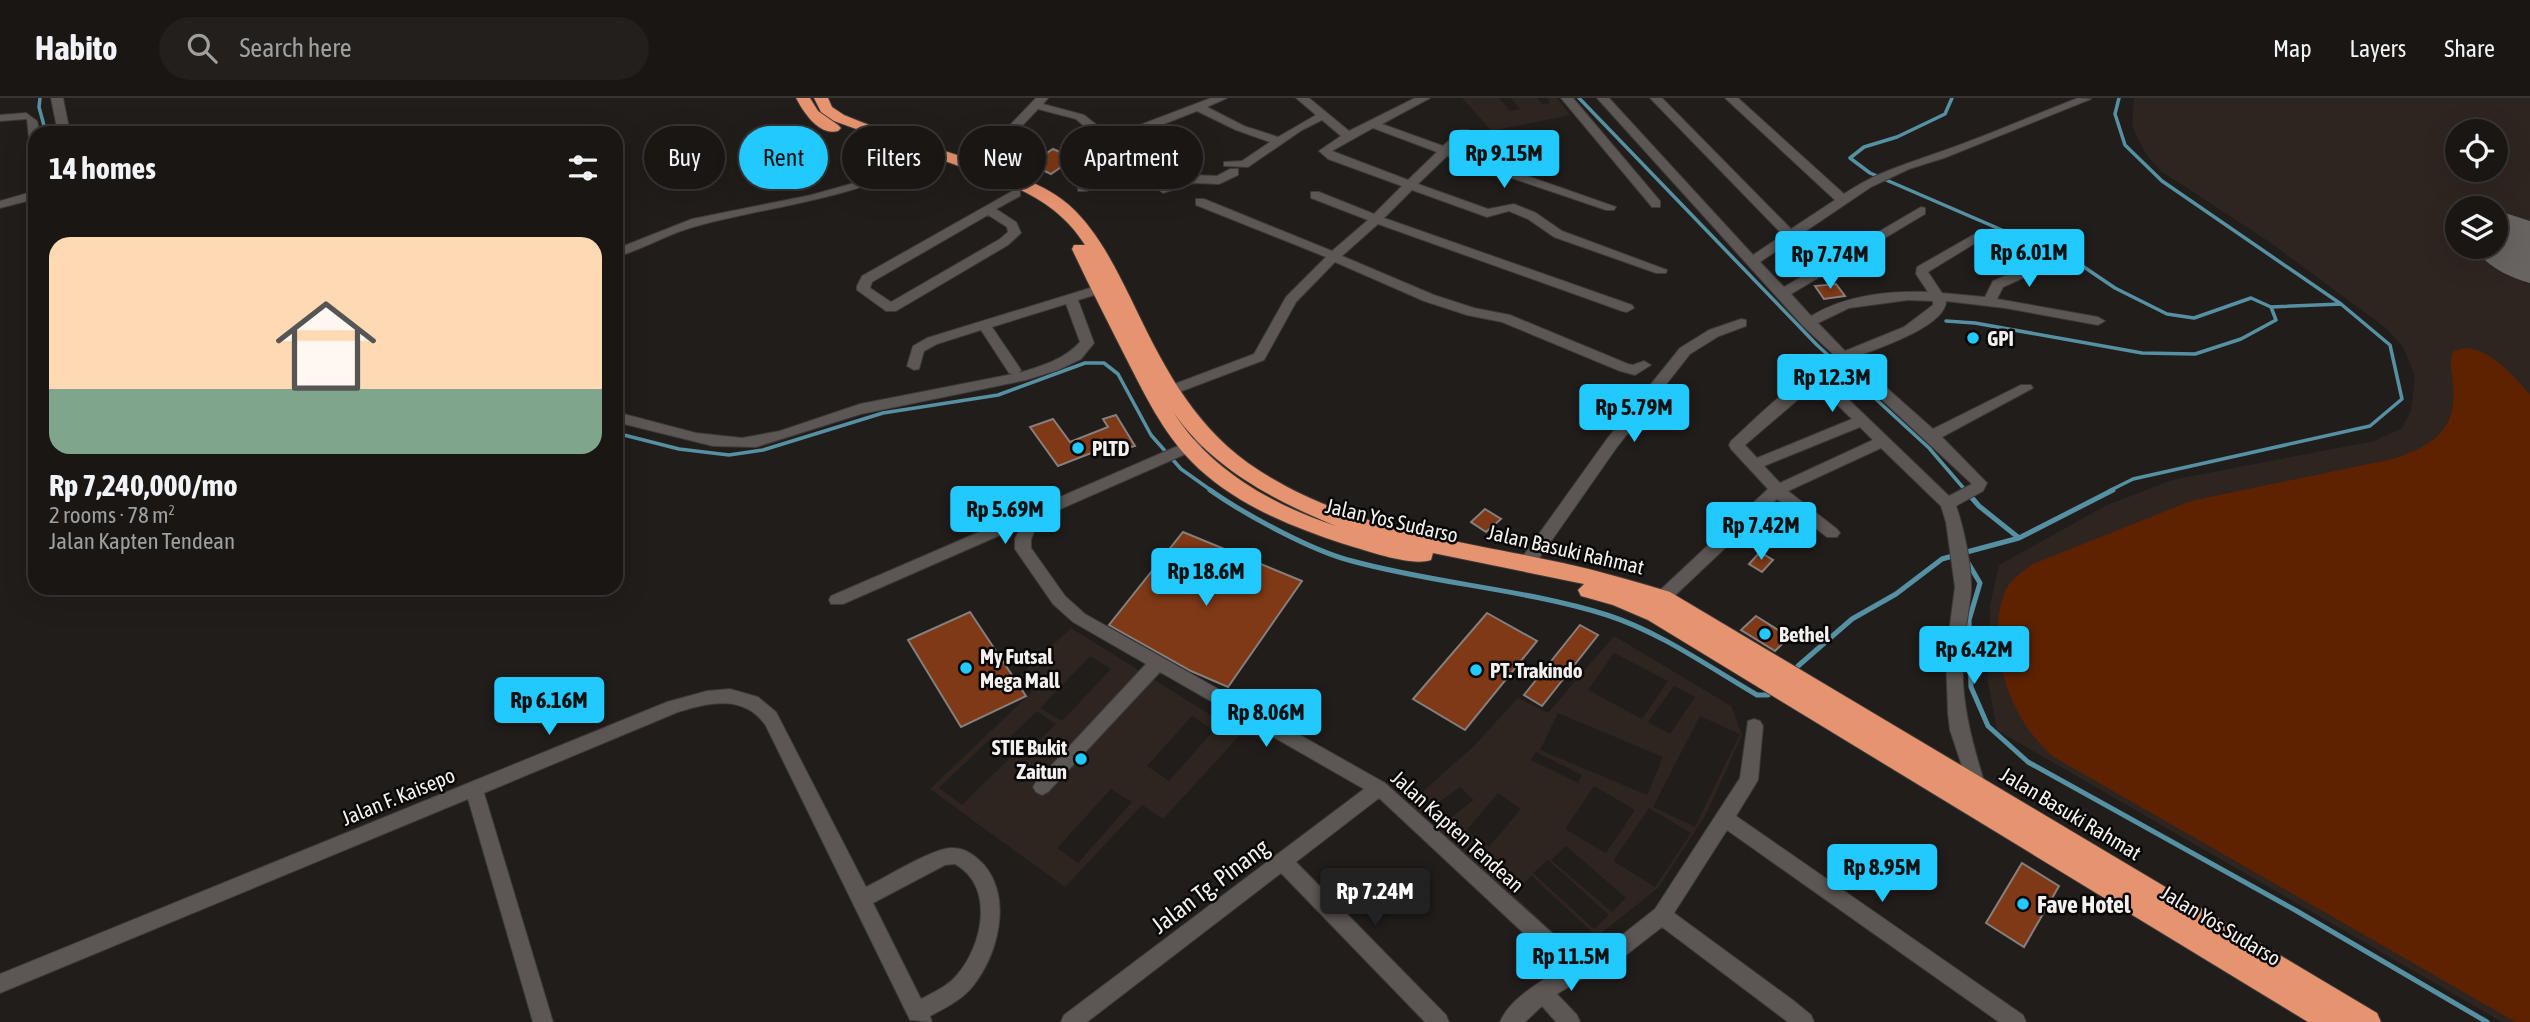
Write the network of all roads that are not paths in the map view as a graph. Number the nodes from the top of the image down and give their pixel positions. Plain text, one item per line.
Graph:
1 (57, 98) edge
2 (803, 98) edge
3 (821, 98) edge
4 (1221, 98) edge
5 (1424, 98) edge
6 (1567, 98) edge
7 (1603, 98) edge
8 (1656, 98) edge
9 (1731, 98) edge
10 (1307, 99) edge
11 (2085, 99) edge
12 (1038, 101) edge
13 (1199, 108) junction
14 (1322, 116) junction
15 (0, 118) edge
16 (1372, 124) junction
17 (31, 126) edge
18 (63, 126) edge
19 (1015, 126) edge
20 (1091, 126) edge
21 (1150, 126) edge
22 (842, 131) edge
23 (1464, 132) dead end
24 (1348, 136) junction
25 (1279, 141) junction
26 (1446, 150) junction
27 (959, 165) edge
28 (1203, 179) edge
29 (1410, 185) junction
30 (842, 189) edge
31 (1008, 189) edge
32 (1032, 189) edge
33 (1016, 193) junction
34 (1315, 195) dead end
35 (28, 197) edge
36 (1843, 200) junction
37 (1200, 202) dead end
38 (1656, 204) dead end
39 (4, 206) edge
40 (1610, 207) dead end
41 (989, 210) junction
42 (1921, 211) dead end
43 (1376, 219) junction
44 (1789, 234) junction
45 (1973, 239) dead end
46 (623, 250) edge
47 (1333, 256) junction
48 (2053, 260) dead end
49 (1752, 261) junction
50 (1661, 270) dead end
51 (1100, 289) junction
52 (1782, 294) junction
53 (1070, 298) junction
54 (1940, 298) junction
55 (1989, 302) junction
56 (1627, 308) dead end
57 (2098, 321) dead end
58 (1741, 323) dead end
59 (1808, 323) junction
60 (983, 324) junction
61 (1843, 357) junction
62 (1643, 365) dead end
63 (914, 366) dead end
64 (1014, 370) dead end
65 (2026, 388) dead end
66 (1169, 391) junction
67 (623, 420) edge
68 (1863, 420) junction
69 (1932, 436) junction
70 (1884, 440) junction
71 (1190, 446) junction
72 (1753, 465) junction
73 (1777, 490) junction
74 (1951, 502) junction
75 (1034, 513) junction
76 (1832, 533) dead end
77 (1527, 563) junction
78 (1596, 584) junction
79 (1662, 598) junction
80 (837, 600) dead end
81 (1156, 665) junction
82 (1754, 726) dead end
83 (1976, 785) junction
84 (1042, 787) dead end
85 (1379, 788) junction
86 (474, 789) junction
87 (1983, 810) junction
88 (1725, 819) junction
89 (1283, 862) junction
90 (862, 900) junction
91 (1662, 915) junction
92 (1578, 970) junction
93 (0, 984) edge
94 (1542, 992) junction
95 (920, 1017) edge
96 (542, 1021) edge
97 (1071, 1022) edge
98 (1438, 1022) edge
99 (1510, 1022) edge
100 (1570, 1022) edge
101 (1804, 1022) edge
102 (2016, 1022) edge
103 (2333, 1022) edge
104 (2367, 1022) edge

1 - 18 street
2 - 22 highway, Jalan Yos Sudarso
3 - 27 highway, Jalan Basuki Rahmat
4 - 13 street
5 - 16 street
6 - 38 street
7 - 49 street
8 - 44 street
9 - 36 street
10 - 14 street
11 - 36 street
12 - 19 street
12 - 20 street
13 - 21 street
13 - 25 street
14 - 24 street
14 - 25 street
15 - 17 street
16 - 24 street
16 - 26 street
23 - 26 street
24 - 29 street
25 - 28 street
26 - 29 street
26 - 40 street
29 - 43 street
29 - 50 street
30 - 46 street
31 - 33 highway, Jalan Yos Sudarso
32 - 66 highway, Jalan Basuki Rahmat
33 - 41 street
33 - 51 highway, Jalan Yos Sudarso
34 - 43 street
35 - 39 street
36 - 44 street
37 - 47 street
41 - 41 street
42 - 52 street
43 - 47 street
43 - 56 street
44 - 49 street
45 - 54 street
47 - 62 street
47 - 66 street
48 - 55 street
49 - 52 street
51 - 53 street
51 - 71 highway, Jalan Yos Sudarso
52 - 59 street
53 - 60 street
53 - 67 street
54 - 55 street
54 - 59 street
54 - 61 street
55 - 57 street
58 - 77 street
59 - 61 street
60 - 63 street
60 - 64 street
61 - 69 street
65 - 69 street
66 - 71 highway, Jalan Basuki Rahmat
68 - 70 street
68 - 72 street
68 - 72 street
69 - 74 street
70 - 73 street
70 - 74 street
71 - 75 street
71 - 77 highway, Jalan Basuki Rahmat
71 - 78 highway, Jalan Yos Sudarso
72 - 73 street
73 - 76 street
73 - 79 street
74 - 83 street
75 - 80 street
75 - 81 street, Jalan Kapten Tendean
77 - 78 highway, Jalan Basuki Rahmat
78 - 79 highway, Jalan Basuki Rahmat
78 - 87 highway, Jalan Yos Sudarso
79 - 83 highway, Jalan Basuki Rahmat
81 - 84 street
81 - 85 street, Jalan Kapten Tendean
82 - 88 street
83 - 87 street
83 - 104 highway, Jalan Basuki Rahmat
85 - 89 street, Jalan Tg. Pinang
85 - 92 street, Jalan Kapten Tendean
86 - 90 street, Jalan F. Kaisepo
86 - 93 street, Jalan F. Kaisepo
86 - 96 street
87 - 103 highway, Jalan Yos Sudarso
88 - 91 street
88 - 102 street
89 - 97 street, Jalan Tg. Pinang
89 - 98 street
90 - 95 street, Jalan F. Kaisepo
90 - 95 street
91 - 92 street
91 - 101 street
92 - 94 street
94 - 99 street
94 - 100 street

